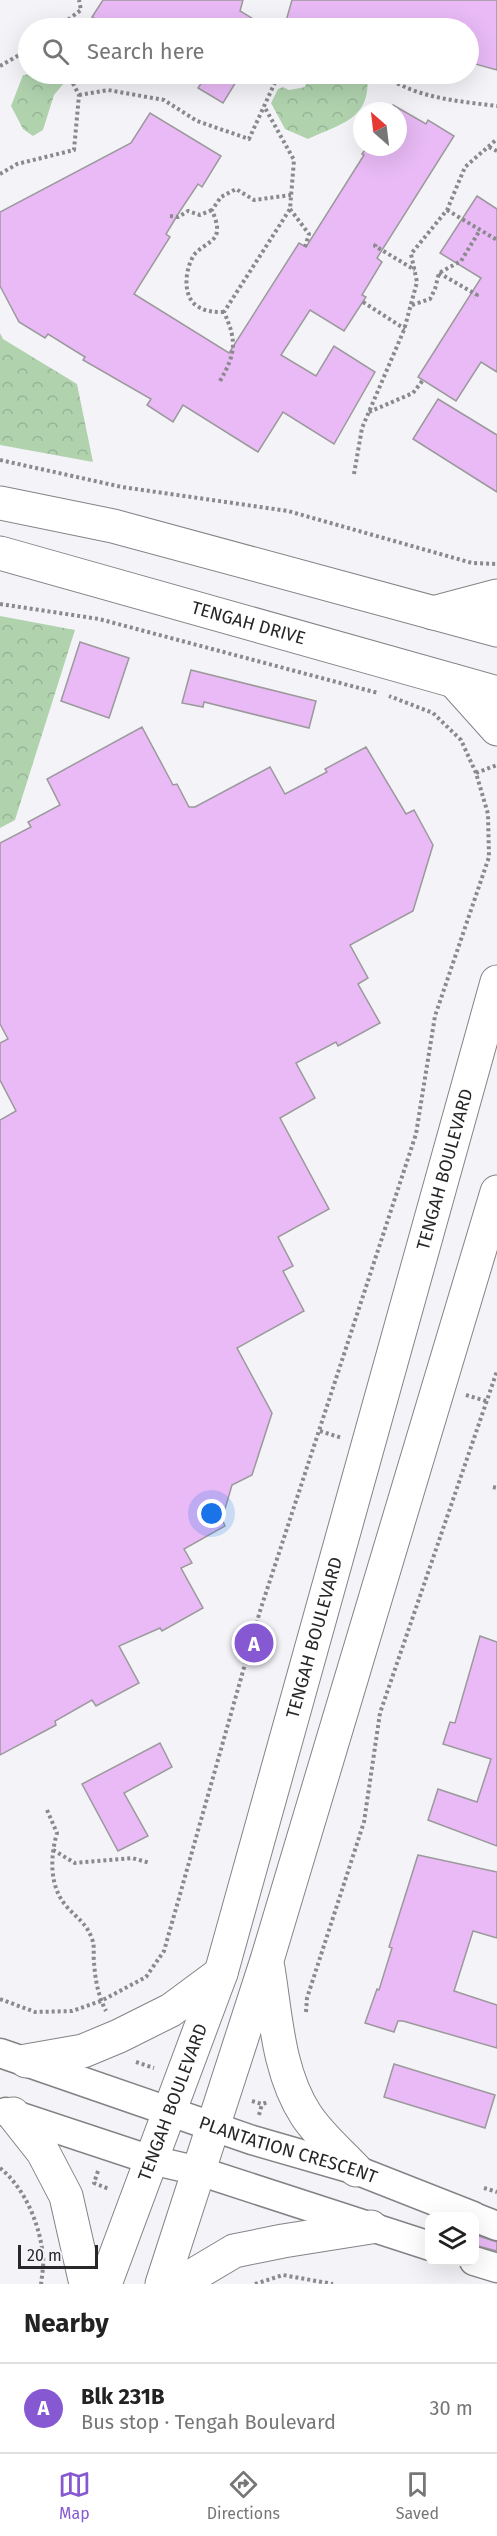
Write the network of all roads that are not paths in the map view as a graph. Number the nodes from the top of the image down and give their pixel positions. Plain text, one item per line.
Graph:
1 (0, 503) edge
2 (0, 553) edge
3 (497, 596) edge
4 (432, 613) junction
5 (497, 630) edge
6 (454, 681) junction
7 (497, 693) edge
8 (497, 729) edge
9 (497, 982) edge
10 (497, 1192) edge
11 (267, 1960) junction
12 (221, 1973) junction
13 (13, 2057) edge
14 (169, 2111) junction
15 (6, 2112) edge
16 (214, 2125) junction
17 (151, 2160) junction
18 (356, 2170) junction
19 (199, 2171) junction
20 (461, 2212) edge
21 (479, 2219) edge
22 (497, 2226) edge
23 (371, 2227) junction
24 (425, 2245) edge
25 (479, 2263) edge
26 (497, 2268) edge
27 (86, 2284) edge
28 (105, 2284) edge
29 (162, 2284) edge
30 (183, 2284) edge

1 - 4 main road
2 - 6 main road, TENGAH DRIVE
3 - 4 main road
4 - 5 main road
6 - 7 main road, TENGAH DRIVE
6 - 8 main road
9 - 12 main road, TENGAH BOULEVARD
10 - 11 main road
11 - 16 main road
11 - 18 main road
12 - 13 main road
12 - 14 main road, TENGAH BOULEVARD
13 - 14 street, PLANTATION CRESCENT
14 - 16 street, PLANTATION CRESCENT
14 - 17 main road, TENGAH BOULEVARD
15 - 17 street
15 - 27 main road
16 - 18 street, PLANTATION CRESCENT
16 - 19 main road
17 - 19 street
17 - 28 main road, TENGAH BOULEVARD
18 - 20 street, PLANTATION CRESCENT
19 - 23 street
19 - 29 main road
21 - 22 street, PLANTATION CRESCENT
23 - 24 street
23 - 30 main road
25 - 26 street

